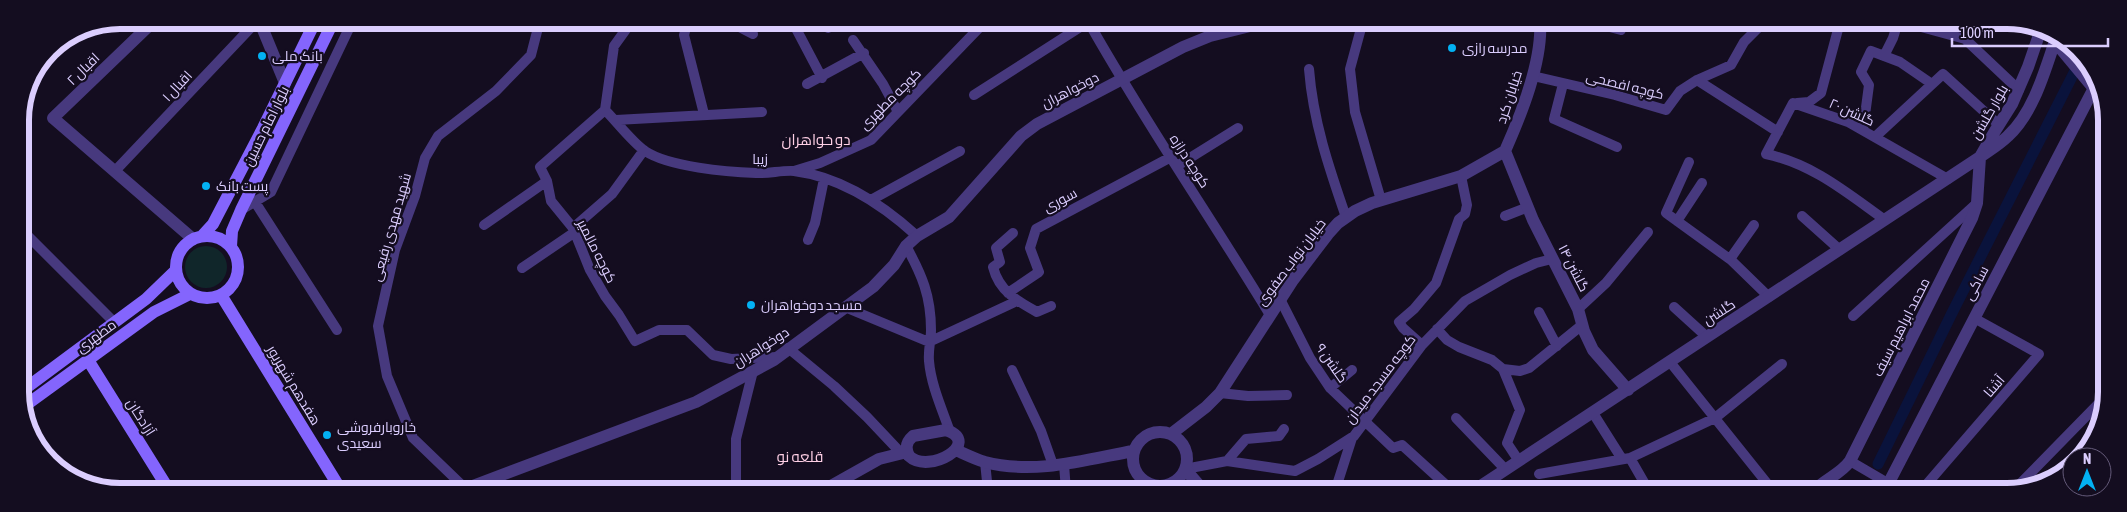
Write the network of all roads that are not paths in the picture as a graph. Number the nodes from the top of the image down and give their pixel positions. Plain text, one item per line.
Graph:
1 (146, 29) edge
2 (250, 29) edge
3 (263, 29) edge
4 (312, 29) edge
5 (330, 29) edge
6 (349, 29) edge
7 (538, 29) edge
8 (626, 29) edge
9 (686, 29) edge
10 (743, 29) edge
11 (796, 29) edge
12 (978, 29) edge
13 (1076, 29) edge
14 (1092, 29) edge
15 (1241, 29) edge
16 (1361, 29) edge
17 (1539, 29) edge
18 (1757, 29) edge
19 (1838, 29) edge
20 (1896, 29) edge
21 (1929, 29) edge
22 (752, 34) dead end
23 (2039, 35) edge
24 (853, 40) dead end
25 (2055, 42) edge
26 (2063, 48) edge
27 (864, 53) junction
28 (1884, 56) junction
29 (1309, 69) dead end
30 (1533, 76) junction
31 (2088, 77) edge
32 (822, 78) junction
33 (1697, 80) junction
34 (1121, 81) junction
35 (285, 83) junction
36 (808, 84) dead end
37 (1563, 84) junction
38 (1932, 84) junction
39 (2091, 84) edge
40 (2019, 90) junction
41 (974, 95) dead end
42 (1793, 103) junction
43 (605, 110) junction
44 (762, 112) dead end
45 (898, 112) junction
46 (704, 114) junction
47 (616, 120) junction
48 (1999, 125) junction
49 (1238, 128) dead end
50 (1863, 130) junction
51 (1778, 132) junction
52 (1875, 137) junction
53 (1618, 147) dead end
54 (644, 150) junction
55 (960, 151) dead end
56 (1505, 151) junction
57 (1171, 157) junction
58 (1980, 158) junction
59 (1689, 162) dead end
60 (1177, 166) junction
61 (793, 171) junction
62 (115, 172) junction
63 (1461, 176) junction
64 (824, 179) junction
65 (1948, 179) junction
66 (547, 181) junction
67 (1702, 183) dead end
68 (871, 200) junction
69 (1381, 200) junction
70 (255, 202) junction
71 (1977, 203) junction
72 (1528, 207) junction
73 (241, 210) junction
74 (1505, 216) dead end
75 (1802, 216) dead end
76 (1346, 217) junction
77 (1885, 220) junction
78 (1677, 221) junction
79 (484, 225) dead end
80 (1754, 225) dead end
81 (574, 230) junction
82 (1648, 232) dead end
83 (1013, 234) dead end
84 (917, 236) junction
85 (29, 237) edge
86 (198, 237) junction
87 (808, 240) dead end
88 (231, 246) junction
89 (906, 246) junction
90 (1840, 250) junction
91 (1552, 259) junction
92 (1730, 259) junction
93 (522, 268) dead end
94 (176, 271) junction
95 (1008, 293) junction
96 (190, 294) junction
97 (221, 295) junction
98 (1769, 296) junction
99 (1280, 299) junction
100 (1017, 301) junction
101 (1051, 306) dead end
102 (1674, 307) dead end
103 (847, 308) junction
104 (1578, 309) junction
105 (1539, 312) dead end
106 (1270, 315) junction
107 (1853, 316) dead end
108 (1974, 318) junction
109 (115, 323) junction
110 (1582, 325) junction
111 (1437, 329) junction
112 (337, 330) dead end
113 (1707, 337) junction
114 (929, 342) junction
115 (1422, 345) junction
116 (1557, 346) junction
117 (788, 348) junction
118 (777, 357) junction
119 (88, 360) junction
120 (1670, 362) junction
121 (1782, 364) dead end
122 (1503, 369) junction
123 (1012, 370) dead end
124 (1352, 370) dead end
125 (753, 371) junction
126 (29, 386) edge
127 (1330, 388) junction
128 (1628, 390) junction
129 (1220, 393) junction
130 (1287, 394) dead end
131 (30, 402) edge
132 (2097, 405) edge
133 (1593, 413) junction
134 (1456, 418) dead end
135 (1715, 418) junction
136 (1365, 420) junction
137 (1284, 429) dead end
138 (950, 432) junction
139 (1171, 434) junction
140 (1352, 438) junction
141 (956, 450) junction
142 (1133, 451) junction
143 (904, 452) junction
144 (1626, 458) junction
145 (1227, 461) junction
146 (1519, 461) junction
147 (1850, 461) junction
148 (986, 462) junction
149 (1059, 465) junction
150 (1185, 469) junction
151 (1506, 470) junction
152 (1539, 474) dead end
153 (2022, 482) edge
154 (165, 483) edge
155 (337, 483) edge
156 (458, 483) edge
157 (483, 483) edge
158 (736, 483) edge
159 (837, 483) edge
160 (987, 483) edge
161 (1064, 483) edge
162 (1144, 483) edge
163 (1177, 483) edge
164 (1197, 483) edge
165 (1337, 483) edge
166 (1444, 483) edge
167 (1495, 483) edge
168 (1643, 483) edge
169 (1767, 483) edge
170 (1821, 483) edge
171 (1879, 483) edge
172 (1889, 483) edge
173 (1928, 483) edge

1 - 62 street, اقبال ۲
2 - 62 street, اقبال ۱
3 - 35 street
4 - 35 main road, بلوار امام حسین
5 - 73 main road, بلوار امام حسین
6 - 70 street
7 - 156 street, شهید مهدی رفیعی
8 - 43 street
9 - 46 street
10 - 22 street
11 - 32 street
12 - 45 street, کوچه مطهری
13 - 41 street
14 - 34 street, کوچه درازه
15 - 34 street, دوخواهران
16 - 69 street
17 - 30 street, خیابان کرد
18 - 33 street, کوچه افصحی
19 - 42 street
20 - 28 street
21 - 40 street
23 - 40 street, بلوار گلشن
24 - 27 street
25 - 58 street, بلوار گلشن
26 - 31 street
27 - 32 street
27 - 45 street
28 - 38 street
28 - 50 street
29 - 76 street
30 - 37 street, کوچه افصحی
30 - 56 street, خیابان کرد
32 - 36 street
33 - 37 street, کوچه افصحی
33 - 51 street
34 - 57 street, کوچه درازه
34 - 84 street, دوخواهران
35 - 86 main road, بلوار امام حسین
37 - 53 street
38 - 48 street
38 - 52 street
39 - 108 street, ساکی
40 - 48 street, بلوار گلشن
42 - 50 street, گلشن ۲۰
42 - 51 street
43 - 47 street, زیبا
43 - 66 street, کوچه مالمیر
44 - 46 street
45 - 61 street, کوچه مطهری
46 - 47 street
47 - 54 street, زیبا
48 - 58 street, بلوار گلشن
49 - 60 street
50 - 52 street, گلشن ۲۰
51 - 77 street
52 - 65 street, گلشن ۲۰
54 - 61 street, زیبا
54 - 81 street
55 - 68 street
56 - 63 street, خیابان نواب صفوی
56 - 72 street, گلشن ۱۴
57 - 60 street, کوچه درازه
57 - 95 street, سوری
58 - 65 street, گلشن
58 - 71 street, محمد ابراهیم سیف
59 - 78 street
60 - 106 street, کوچه درازه
61 - 64 street, زیبا
62 - 86 street
63 - 69 street, خیابان نواب صفوی
63 - 115 street
64 - 68 street, زیبا
64 - 87 street
65 - 77 street, گلشن
66 - 79 street
66 - 81 street, کوچه مالمیر
67 - 78 street
68 - 84 street, زیبا
69 - 76 street, خیابان نواب صفوی
70 - 73 street
70 - 112 street
71 - 107 street
71 - 147 street, محمد ابراهیم سیف
72 - 74 street
72 - 91 street, گلشن ۱۴
73 - 88 main road, بلوار امام حسین
75 - 90 street
76 - 99 street, خیابان نواب صفوی
77 - 90 street, گلشن
78 - 92 street
80 - 92 street
81 - 93 street
81 - 118 street, کوچه مالمیر
82 - 104 street
83 - 95 street
84 - 89 street, دوخواهران
85 - 109 street
86 - 88 main road
86 - 94 main road
88 - 97 main road
89 - 103 street, دوخواهران
89 - 114 street
90 - 98 street, گلشن
91 - 104 street, گلشن ۱۴
91 - 111 street, کوچه مسجد میدان
92 - 98 street
94 - 96 main road
94 - 109 main road, مطهری
95 - 100 street
96 - 97 main road
96 - 119 main road, مطهری
97 - 155 main road, هفدهم شهریور
98 - 113 street, گلشن
99 - 106 street, خیابان نواب صفوی
99 - 127 street, گلشن ۹
100 - 101 street
100 - 114 street
102 - 113 street
103 - 114 street
103 - 117 street, دوخواهران
104 - 110 street, گلشن ۱۴
105 - 116 street
106 - 129 street, خیابان نواب صفوی
108 - 172 street, ساکی
108 - 173 street, آشنا
109 - 126 main road, مطهری
110 - 116 street
110 - 128 street, گلشن ۱۴
111 - 115 street, کوچه مسجد میدان
111 - 122 street
113 - 120 street, گلشن
114 - 138 street
115 - 136 street, کوچه مسجد میدان
116 - 122 street
117 - 118 street, دوخواهران
117 - 143 street
118 - 125 street, دوخواهران
119 - 131 main road, مطهری
119 - 154 main road, آزادگان
120 - 128 street, گلشن
120 - 135 street
121 - 135 street
122 - 146 street
123 - 149 street
124 - 127 street
125 - 157 street, دوخواهران
125 - 158 street
127 - 136 street, گلشن ۹
128 - 133 street, گلشن
129 - 130 street
129 - 139 street, خیابان نواب صفوی
132 - 153 street
133 - 144 street
133 - 146 street, گلشن
134 - 151 street
135 - 144 street
135 - 169 street
136 - 140 street, کوچه مسجد میدان
136 - 166 street, گلشن ۹
137 - 145 street
138 - 141 street
138 - 143 street
139 - 142 street
139 - 150 street
140 - 145 street, کوچه مسجد میدان
140 - 165 street
141 - 143 street
141 - 148 street
142 - 149 street
142 - 162 street
143 - 159 street
144 - 152 street
144 - 168 street
145 - 150 street, کوچه مسجد میدان
146 - 151 street, گلشن
147 - 170 street, محمد ابراهیم سیف
147 - 171 street
148 - 149 street
148 - 160 street
149 - 161 street
150 - 163 street
150 - 164 street
151 - 167 street, گلشن

